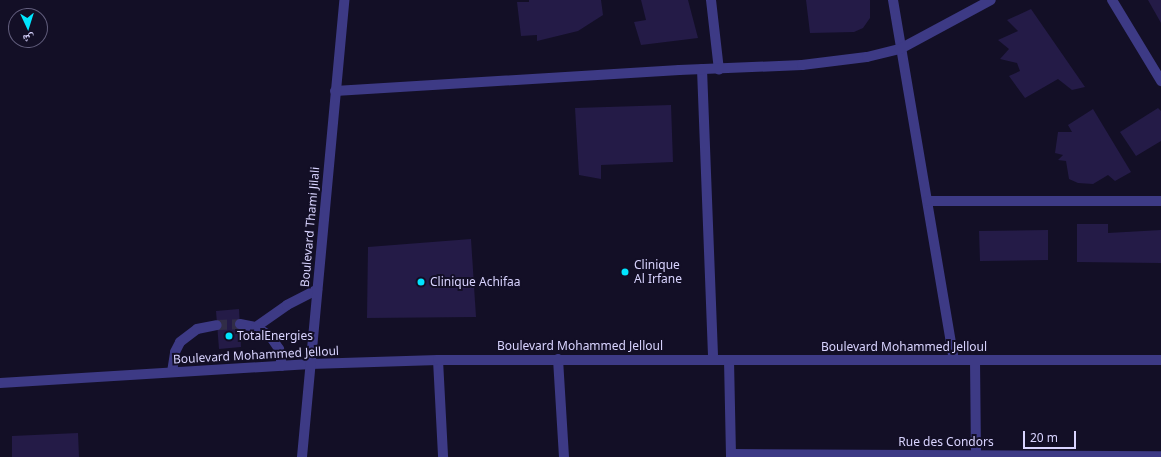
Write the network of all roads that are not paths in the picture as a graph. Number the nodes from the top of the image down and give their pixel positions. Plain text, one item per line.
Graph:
1 (344, 0) edge
2 (711, 0) edge
3 (893, 0) edge
4 (991, 0) edge
5 (1112, 0) edge
6 (900, 49) junction
7 (702, 69) junction
8 (719, 70) junction
9 (1161, 82) edge
10 (335, 91) junction
11 (928, 201) junction
12 (1161, 201) edge
13 (317, 290) junction
14 (240, 324) tunnel mouth
15 (217, 325) tunnel mouth
16 (256, 327) junction
17 (558, 359) junction
18 (438, 360) junction
19 (713, 360) junction
20 (729, 360) junction
21 (954, 360) junction
22 (975, 360) junction
23 (1161, 360) edge
24 (310, 364) junction
25 (282, 366) junction
26 (172, 372) junction
27 (0, 383) edge
28 (731, 455) edge
29 (869, 456) edge
30 (976, 456) edge
31 (1085, 456) edge
32 (1161, 456) edge
33 (302, 457) edge
34 (443, 457) edge
35 (564, 457) edge

1 - 10 street, Boulevard Thami Jilali
2 - 8 street
3 - 6 street
4 - 6 street
5 - 9 street
6 - 8 street
6 - 11 street
7 - 8 street
7 - 10 street
7 - 19 street
10 - 13 street, Boulevard Thami Jilali
11 - 12 street
11 - 21 street
13 - 16 street
13 - 24 street, Boulevard Thami Jilali
14 - 16 street
15 - 26 street
16 - 25 street
17 - 18 street, Boulevard Mohammed Jelloul
17 - 19 street, Boulevard Mohammed Jelloul
17 - 35 street
18 - 24 street, Boulevard Mohammed Jelloul
18 - 34 street
19 - 20 street, Boulevard Mohammed Jelloul
20 - 21 street, Boulevard Mohammed Jelloul
20 - 28 street
21 - 22 street, Boulevard Mohammed Jelloul
22 - 23 street, Boulevard Mohammed Jelloul
22 - 30 street
24 - 25 street, Boulevard Mohammed Jelloul
24 - 33 street, Boulevard Thami Jilali
25 - 26 street, Boulevard Mohammed Jelloul
26 - 27 street, Boulevard Mohammed Jelloul
28 - 29 street, Rue des Condors
29 - 30 street, Rue des Condors
30 - 31 street, Rue des Condors
31 - 32 street, Rue des Condors

